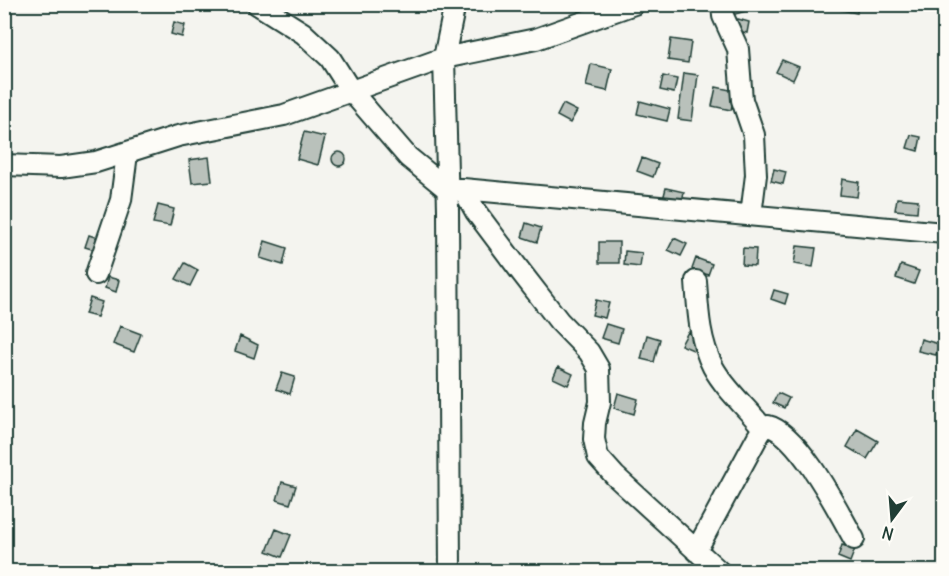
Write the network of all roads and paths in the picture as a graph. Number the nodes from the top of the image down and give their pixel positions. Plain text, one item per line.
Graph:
1 (257, 4) edge
2 (455, 4) edge
3 (633, 4) edge
4 (722, 4) edge
5 (444, 58) junction
6 (351, 91) junction
7 (127, 154) junction
8 (4, 165) edge
9 (455, 189) junction
10 (751, 215) junction
11 (945, 233) edge
12 (96, 274) dead end
13 (696, 281) dead end
14 (763, 428) junction
15 (854, 539) dead end
16 (696, 551) junction
17 (450, 572) edge
18 (720, 572) edge

1 - 6 street
2 - 5 street
3 - 5 street
4 - 10 street
5 - 6 street
5 - 9 street
6 - 7 street
6 - 9 street
7 - 8 street
7 - 12 street
9 - 10 street
9 - 16 street
9 - 17 street
10 - 11 street
13 - 14 street
14 - 15 street
14 - 16 street
16 - 18 street

